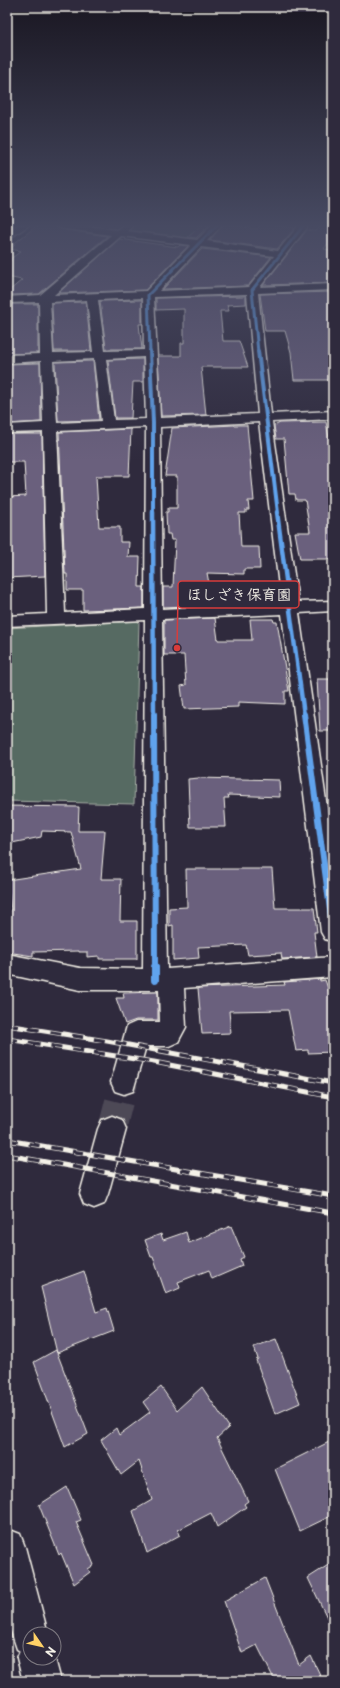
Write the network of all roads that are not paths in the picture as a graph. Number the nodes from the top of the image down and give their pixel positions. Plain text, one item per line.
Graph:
1 (44, 304) edge
2 (93, 304) edge
3 (148, 304) edge
4 (253, 304) edge
5 (149, 353) junction
6 (98, 355) junction
7 (47, 357) junction
8 (7, 359) edge
9 (333, 415) edge
10 (265, 418) junction
11 (153, 422) junction
12 (108, 424) junction
13 (50, 426) junction
14 (7, 429) edge
15 (333, 606) edge
16 (292, 608) junction
17 (153, 613) junction
18 (56, 618) junction
19 (7, 621) edge
20 (333, 932) edge
21 (7, 964) edge
22 (333, 967) edge
23 (163, 980) junction
24 (124, 1082) tunnel mouth
25 (112, 1129) tunnel mouth
26 (94, 1194) dead end
27 (7, 1547) edge
28 (27, 1626) edge
29 (38, 1666) edge
30 (42, 1681) edge

1 - 7 street
2 - 6 street
3 - 5 street
4 - 10 street
5 - 6 street
5 - 11 street
6 - 7 street
6 - 12 street
7 - 8 street
7 - 13 street
9 - 10 street
10 - 11 street
10 - 16 street
11 - 12 street
11 - 17 street
12 - 13 street
13 - 14 street
13 - 18 street
15 - 16 street
16 - 17 street
16 - 20 street
17 - 18 street
17 - 23 street
18 - 19 street
21 - 23 street
22 - 23 street
23 - 24 street
25 - 26 street
27 - 28 street
29 - 30 street

